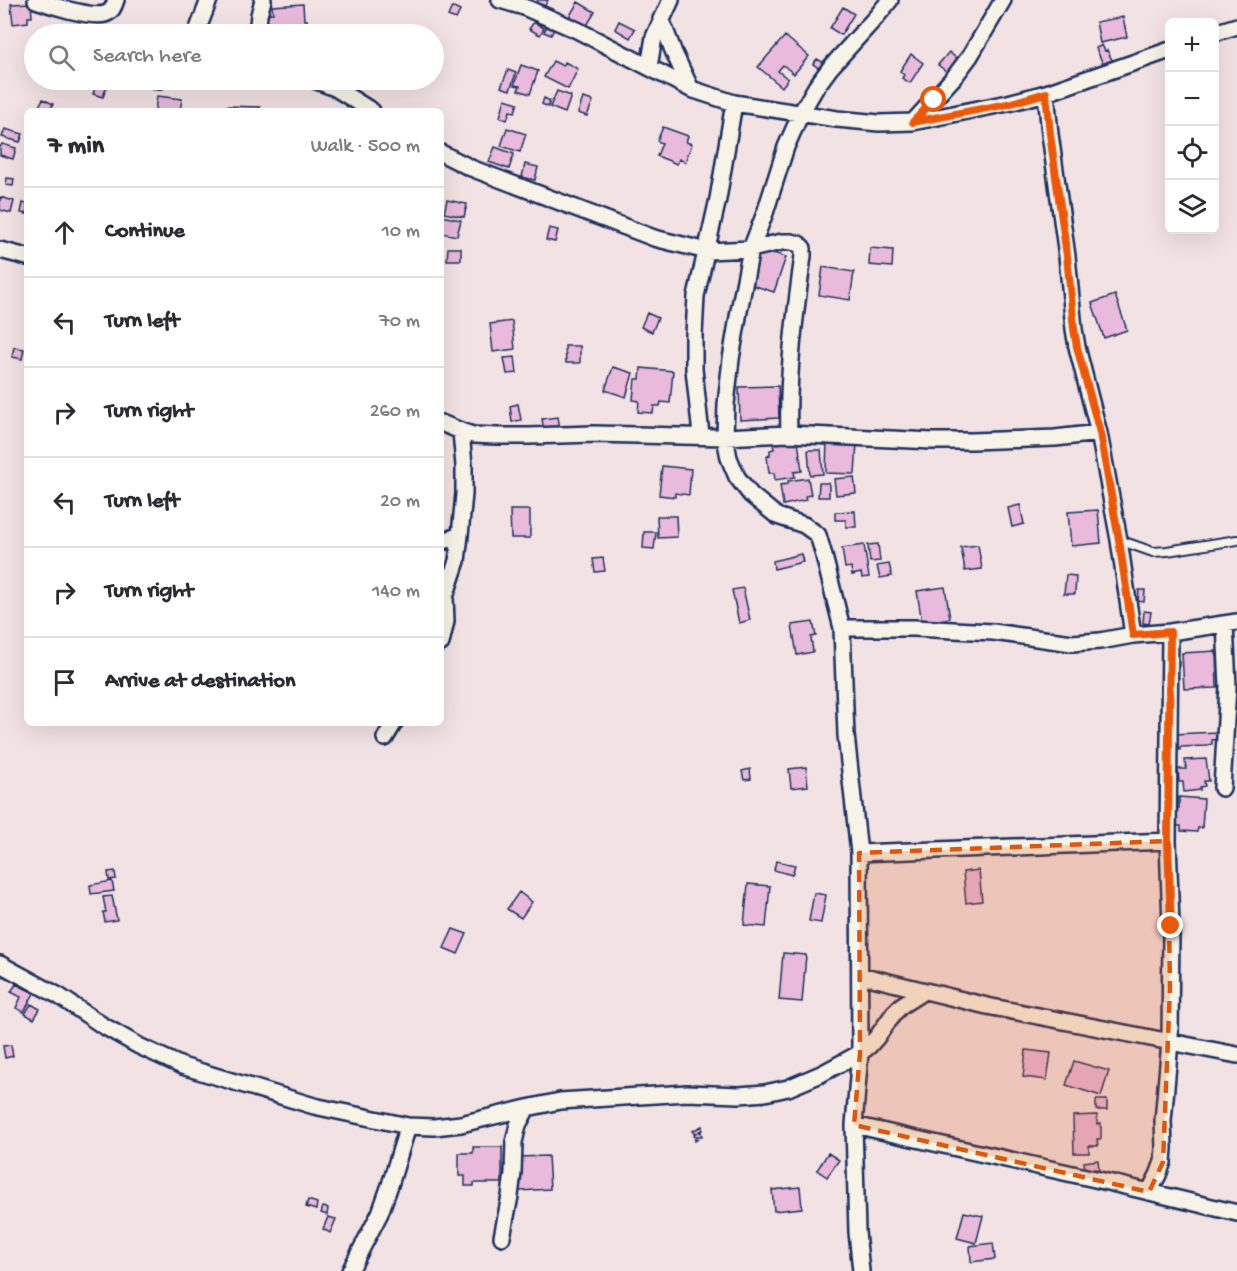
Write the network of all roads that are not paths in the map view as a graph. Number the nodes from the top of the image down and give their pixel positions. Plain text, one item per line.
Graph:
1 (117, 0) edge
2 (209, 0) edge
3 (263, 0) edge
4 (500, 0) edge
5 (671, 0) edge
6 (890, 0) edge
7 (1003, 0) edge
8 (45, 2) edge
9 (661, 19) junction
10 (200, 24) edge
11 (258, 24) edge
12 (1237, 26) edge
13 (1219, 32) edge
14 (1165, 52) edge
15 (649, 67) junction
16 (691, 89) junction
17 (338, 90) edge
18 (1046, 93) junction
19 (734, 103) junction
20 (367, 108) edge
21 (801, 113) junction
22 (913, 122) junction
23 (444, 154) edge
24 (751, 249) junction
25 (0, 250) edge
26 (707, 252) junction
27 (24, 256) edge
28 (444, 424) edge
29 (460, 431) junction
30 (1100, 433) junction
31 (789, 434) junction
32 (701, 435) junction
33 (725, 436) junction
34 (460, 535) junction
35 (1119, 540) junction
36 (1237, 540) edge
37 (444, 541) edge
38 (1231, 623) edge
39 (842, 628) junction
40 (444, 630) edge
41 (1170, 632) junction
42 (1133, 635) junction
43 (392, 726) edge
44 (385, 738) dead end
45 (1222, 788) dead end
46 (1168, 841) junction
47 (859, 853) junction
48 (0, 964) edge
49 (860, 975) junction
50 (924, 991) junction
51 (1170, 1042) junction
52 (860, 1053) junction
53 (1237, 1055) edge
54 (527, 1108) junction
55 (854, 1125) junction
56 (408, 1126) junction
57 (1149, 1192) junction
58 (1237, 1213) edge
59 (502, 1237) dead end
60 (350, 1271) edge
61 (861, 1271) edge

1 - 8 street
2 - 10 street
3 - 11 street
4 - 15 street
5 - 9 street
6 - 21 street
7 - 22 street
9 - 15 street
9 - 16 street
12 - 13 street
14 - 18 street
15 - 16 street
16 - 19 street
17 - 20 street
18 - 22 street
18 - 30 street
19 - 21 street
19 - 26 street
21 - 22 street
21 - 24 street
23 - 26 street
24 - 26 street
24 - 31 street
24 - 33 street
25 - 27 street
26 - 32 street
28 - 29 street
29 - 32 street
29 - 34 street
30 - 31 street
30 - 35 street
31 - 33 street
32 - 33 street
33 - 39 street
34 - 37 street
34 - 40 street
35 - 36 lane
35 - 42 street
38 - 41 street
38 - 45 street
39 - 42 street
39 - 47 street
41 - 42 street
41 - 46 street
43 - 44 street
46 - 47 street
46 - 51 street
47 - 49 street
48 - 56 street
49 - 50 street
49 - 52 street
50 - 51 street
50 - 52 street
51 - 53 street
51 - 57 street
52 - 54 street
52 - 55 street
54 - 56 street
54 - 59 street
55 - 57 street
55 - 61 street
56 - 60 street
57 - 58 street

